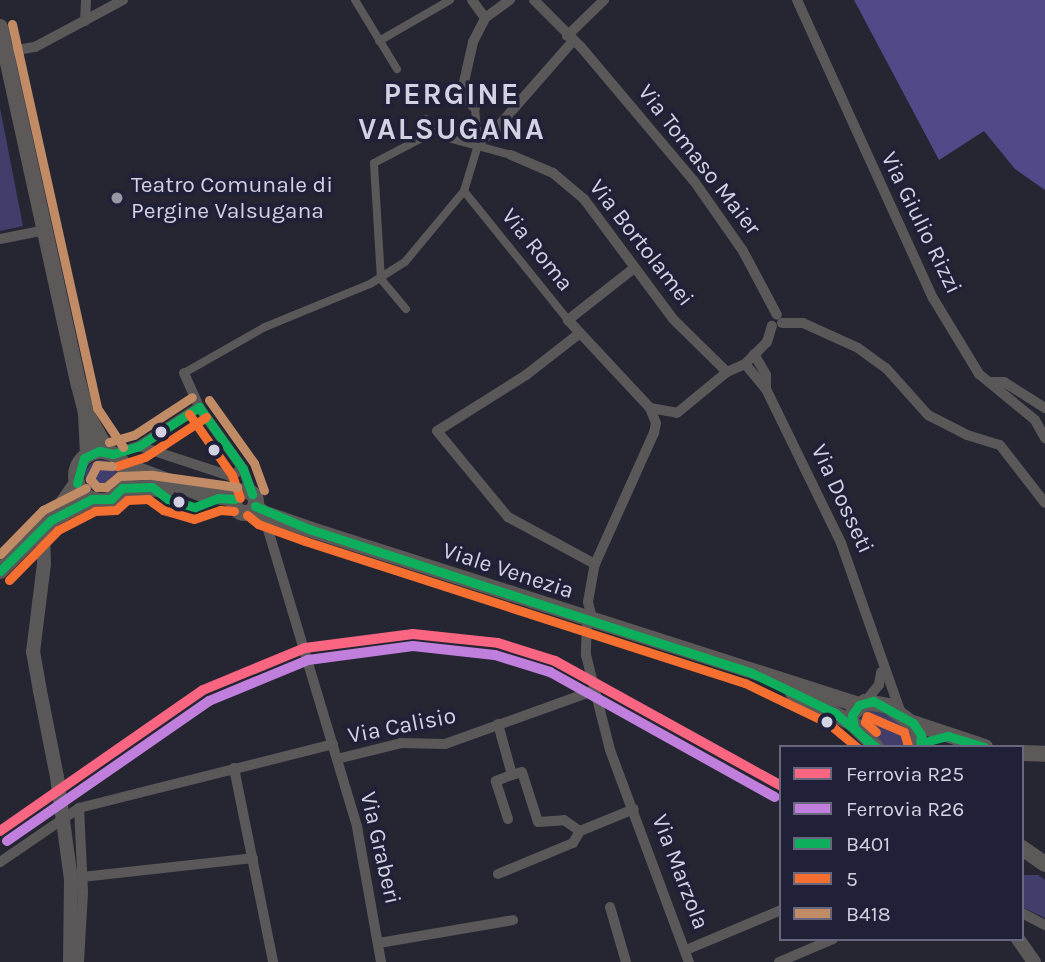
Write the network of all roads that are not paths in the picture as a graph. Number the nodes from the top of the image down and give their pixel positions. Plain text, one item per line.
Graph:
1 (86, 0) edge
2 (123, 0) edge
3 (355, 0) edge
4 (450, 0) edge
5 (472, 0) edge
6 (510, 0) edge
7 (534, 0) edge
8 (604, 0) edge
9 (797, 0) edge
10 (485, 18) junction
11 (85, 20) junction
12 (0, 27) edge
13 (569, 39) junction
14 (379, 41) junction
15 (3, 53) edge
16 (397, 69) dead end
17 (449, 91) dead end
18 (461, 95) junction
19 (475, 108) joint
20 (426, 119) dead end
21 (437, 130) junction
22 (495, 130) joint
23 (478, 145) junction
24 (512, 155) joint
25 (464, 191) junction
26 (45, 230) junction
27 (0, 239) edge
28 (633, 269) junction
29 (381, 279) junction
30 (406, 309) dead end
31 (568, 320) junction
32 (777, 321) junction
33 (580, 333) junction
34 (754, 354) junction
35 (745, 364) junction
36 (727, 372) junction
37 (184, 373) joint
38 (992, 382) junction
39 (766, 388) junction
40 (199, 407) junction
41 (650, 408) junction
42 (1045, 408) edge
43 (86, 412) junction
44 (1045, 438) edge
45 (139, 446) junction
46 (88, 455) junction
47 (114, 457) junction
48 (243, 469) junction
49 (77, 483) junction
50 (122, 488) junction
51 (200, 493) junction
52 (92, 499) junction
53 (1045, 503) edge
54 (257, 504) junction
55 (47, 524) junction
56 (595, 564) junction
57 (0, 571) edge
58 (586, 620) junction
59 (881, 662) junction
60 (750, 672) junction
61 (593, 691) junction
62 (862, 704) junction
63 (907, 718) junction
64 (852, 723) junction
65 (498, 724) junction
66 (948, 736) junction
67 (333, 744) junction
68 (874, 745) edge
69 (921, 745) edge
70 (978, 745) edge
71 (1024, 753) edge
72 (1045, 754) edge
73 (338, 760) junction
74 (234, 768) junction
75 (512, 775) junction
76 (79, 808) junction
77 (634, 809) junction
78 (508, 819) dead end
79 (580, 831) junction
80 (1024, 852) edge
81 (253, 858) junction
82 (0, 862) edge
83 (1045, 864) edge
84 (498, 874) dead end
85 (76, 878) junction
86 (610, 907) dead end
87 (779, 911) edge
88 (1024, 913) edge
89 (513, 920) dead end
90 (1045, 925) edge
91 (828, 941) edge
92 (1019, 941) edge
93 (379, 943) junction
94 (687, 950) junction
95 (70, 962) edge
96 (79, 962) edge
97 (273, 962) edge
98 (381, 962) edge
99 (626, 962) edge
100 (689, 962) edge
101 (779, 962) edge
102 (1034, 962) edge

1 - 11 street
2 - 11 street
3 - 14 street
4 - 14 street
5 - 10 street
6 - 10 street
7 - 13 street, Via Tomaso Maier
8 - 13 street
9 - 38 street, Via Giulio Rizzi
10 - 18 street
11 - 15 street
12 - 15 main road
13 - 22 street
13 - 32 street, Via Tomaso Maier
14 - 16 street
15 - 26 main road
17 - 18 street
18 - 19 street
19 - 23 street
20 - 21 street
21 - 23 street
21 - 29 street
22 - 23 street
23 - 24 street
23 - 25 street
24 - 28 street, Via Bortolamei
25 - 29 street
25 - 31 street, Via Roma
26 - 27 street
26 - 43 main road
28 - 31 street
28 - 36 street, Via Bortolamei
29 - 30 street
29 - 37 street
31 - 33 street, Via Roma
32 - 34 street
32 - 53 street
33 - 41 street, Via Roma
33 - 56 street
34 - 35 street
34 - 39 street
35 - 36 street
35 - 39 street, Via Dosseti
36 - 41 street
37 - 40 street, Via Graberi
38 - 42 street
38 - 44 street, Via Giulio Rizzi
39 - 59 street, Via Dosseti
40 - 45 street
40 - 48 street, Via Graberi
41 - 56 street
43 - 46 main road
43 - 47 main road
45 - 47 street
45 - 48 street
46 - 47 main road
46 - 49 main road
47 - 50 main road
47 - 51 main road
48 - 54 street, Via Graberi
49 - 52 main road
49 - 55 main road
50 - 51 main road
50 - 52 main road
51 - 54 main road
52 - 55 main road
54 - 58 main road, Viale Venezia
54 - 67 street, Via Graberi
55 - 57 main road
55 - 85 street, bridge
56 - 58 street, Via Marzola
58 - 60 main road, Viale Venezia
58 - 61 street, Via Marzola
59 - 62 street
59 - 63 street, Via Dosseti
60 - 62 main road, Viale Venezia
60 - 64 main road, Viale Venezia
61 - 65 street, Via Calisio
61 - 77 street, Via Marzola
62 - 63 main road, Viale Venezia
62 - 64 main road
63 - 66 main road, Viale Venezia
63 - 69 main road
64 - 68 main road, Viale Venezia
65 - 73 street, Via Calisio
65 - 75 street
66 - 69 main road
66 - 70 main road, Viale Venezia
67 - 73 street, Via Graberi
67 - 74 street
71 - 72 main road
73 - 93 street, Via Graberi
74 - 76 street
74 - 81 street
75 - 78 street
75 - 79 street
76 - 82 street
76 - 85 street
77 - 79 street, Via Marzola
77 - 94 street, Via Marzola
79 - 84 street, Via Marzola
80 - 83 main road
81 - 85 street
81 - 97 street
85 - 95 street
85 - 96 street
86 - 99 street
87 - 94 street, Via Marzola
88 - 90 street
89 - 93 street
91 - 101 street
92 - 102 street
93 - 98 street, Via Graberi
94 - 100 street, Via Marzola

